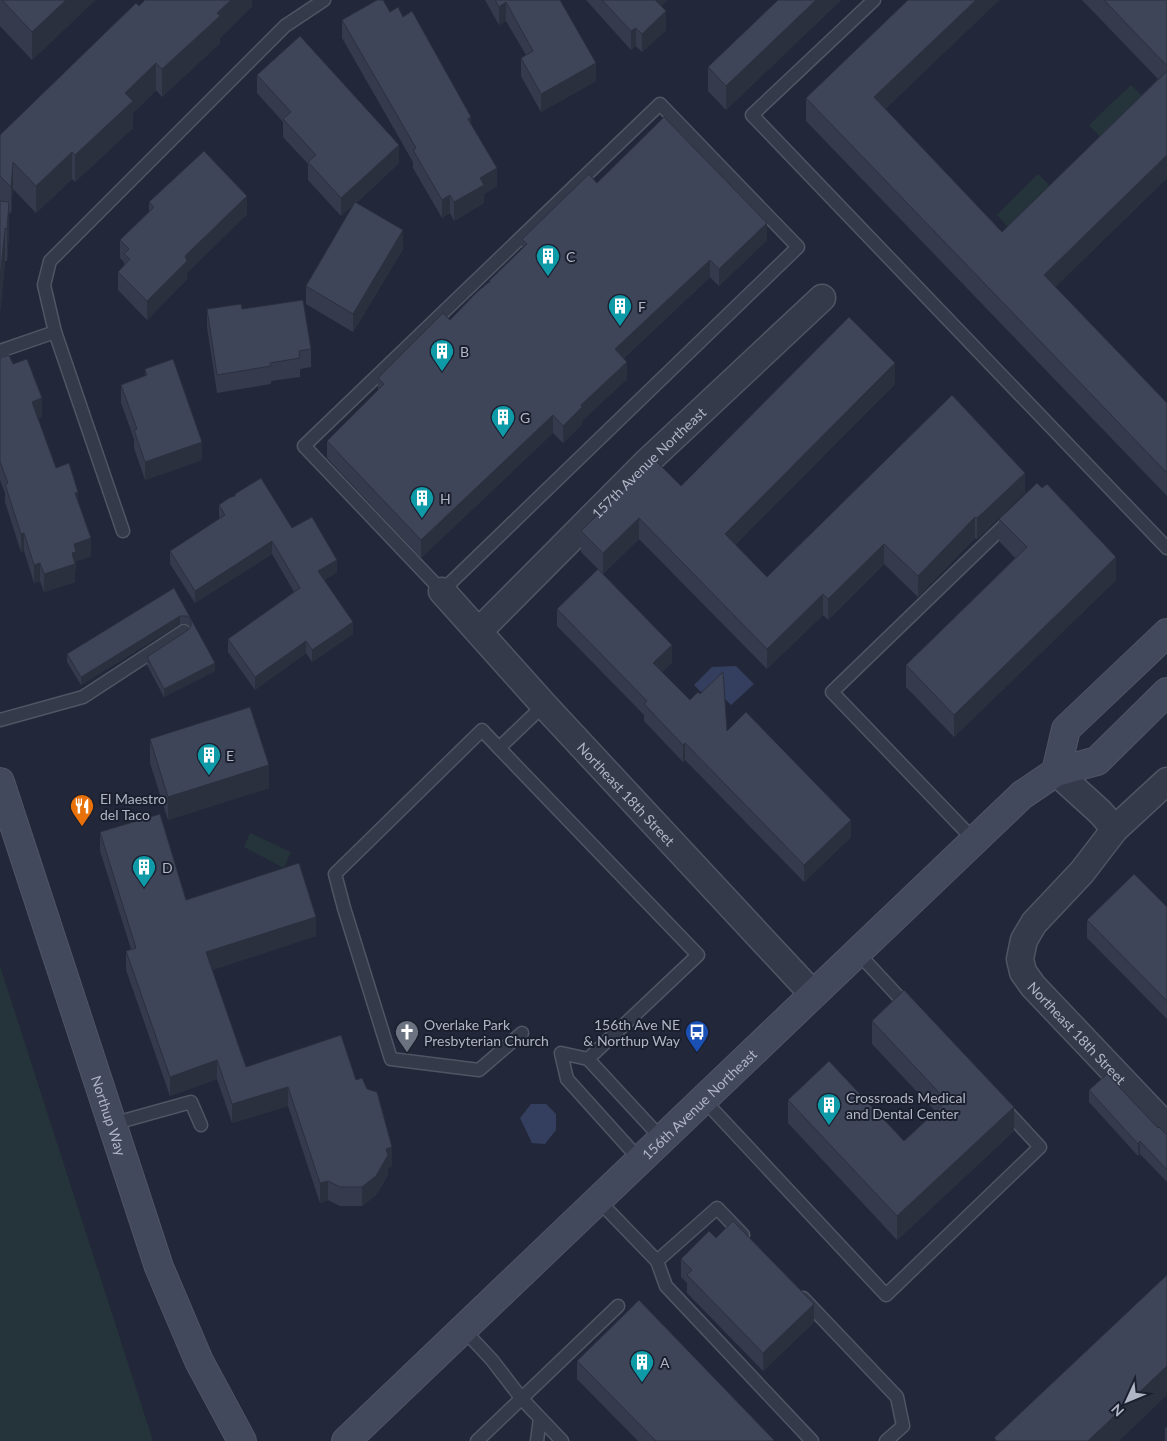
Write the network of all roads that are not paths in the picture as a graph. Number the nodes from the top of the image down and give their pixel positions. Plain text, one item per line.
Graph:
1 (324, 0) edge
2 (874, 0) edge
3 (822, 298) dead end
4 (55, 332) junction
5 (0, 351) edge
6 (1017, 513) edge
7 (123, 531) dead end
8 (1167, 548) edge
9 (442, 591) junction
10 (184, 631) edge
11 (479, 631) junction
12 (1167, 633) edge
13 (1167, 692) edge
14 (544, 705) junction
15 (0, 720) edge
16 (499, 748) junction
17 (1056, 772) junction
18 (0, 782) edge
19 (1167, 782) edge
20 (1115, 829) junction
21 (974, 840) junction
22 (857, 952) junction
23 (813, 994) junction
24 (918, 1018) edge
25 (522, 1033) dead end
26 (588, 1059) junction
27 (993, 1096) edge
28 (703, 1100) junction
29 (112, 1124) junction
30 (201, 1125) dead end
31 (1167, 1127) edge
32 (662, 1139) junction
33 (640, 1160) junction
34 (598, 1200) junction
35 (750, 1242) edge
36 (657, 1261) junction
37 (797, 1292) edge
38 (618, 1306) dead end
39 (462, 1329) junction
40 (522, 1399) junction
41 (540, 1418) junction
42 (242, 1441) edge
43 (346, 1441) edge
44 (477, 1441) edge
45 (537, 1441) edge
46 (562, 1441) edge
47 (812, 1441) edge
48 (886, 1441) edge

1 - 4 lane
2 - 8 lane
3 - 11 street, 157th Avenue Northeast
4 - 5 lane
4 - 7 lane
6 - 21 lane
9 - 9 lane
9 - 11 street, Northeast 18th Street
10 - 15 lane
11 - 14 street, Northeast 18th Street
12 - 17 main road
13 - 17 main road, 156th Avenue Northeast
14 - 16 lane
14 - 23 street, Northeast 18th Street
16 - 25 lane
16 - 26 lane
17 - 20 street
17 - 21 main road, 156th Avenue Northeast
18 - 29 main road, Northup Way
19 - 20 street, Northeast 18th Street
20 - 31 street, Northeast 18th Street
21 - 22 main road, 156th Avenue Northeast
22 - 23 main road, 156th Avenue Northeast
22 - 24 lane
23 - 28 main road, 156th Avenue Northeast
26 - 32 lane
26 - 33 lane
27 - 28 lane
28 - 32 main road, 156th Avenue Northeast
29 - 30 lane
29 - 42 main road, Northup Way
32 - 33 main road, 156th Avenue Northeast
33 - 34 main road, 156th Avenue Northeast
34 - 36 lane
34 - 39 main road, 156th Avenue Northeast
35 - 36 lane
36 - 47 lane
37 - 48 lane
38 - 40 lane
39 - 40 lane
39 - 43 main road, 156th Avenue Northeast
40 - 41 lane
40 - 44 lane
41 - 45 lane
41 - 46 lane

